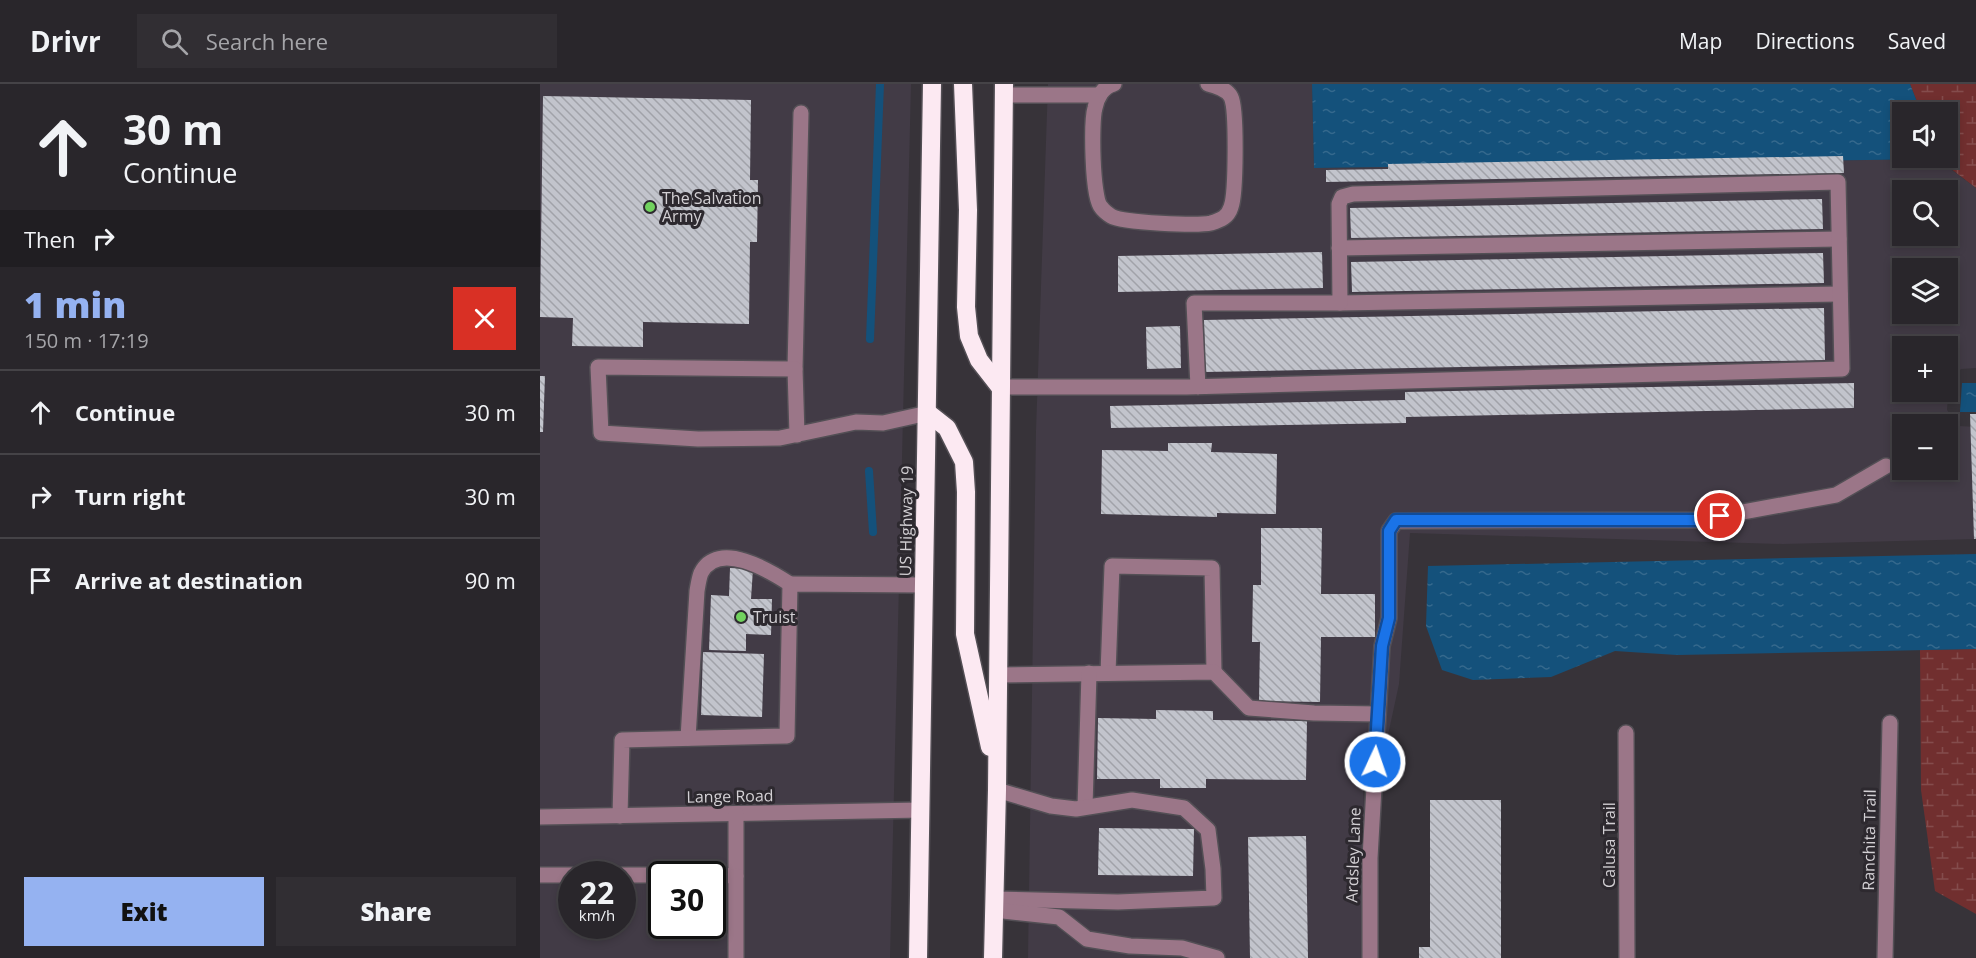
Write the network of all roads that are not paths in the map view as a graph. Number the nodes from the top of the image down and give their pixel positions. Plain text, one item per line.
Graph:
1 (932, 84) edge
2 (963, 84) edge
3 (1114, 84) edge
4 (1208, 84) edge
5 (1004, 89) edge
6 (1099, 95) junction
7 (801, 113) dead end
8 (1839, 239) junction
9 (1339, 248) junction
10 (1840, 294) junction
11 (1340, 303) junction
12 (795, 369) junction
13 (1000, 387) junction
14 (1198, 387) junction
15 (928, 413) junction
16 (797, 435) junction
17 (1886, 466) dead end
18 (790, 584) junction
19 (924, 585) junction
20 (1214, 672) junction
21 (1089, 673) junction
22 (1108, 673) junction
23 (998, 675) junction
24 (1378, 714) junction
25 (1890, 723) dead end
26 (1626, 733) dead end
27 (688, 738) junction
28 (997, 786) junction
29 (1085, 807) junction
30 (921, 810) junction
31 (736, 814) junction
32 (620, 816) junction
33 (540, 817) edge
34 (540, 875) edge
35 (558, 875) edge
36 (726, 876) edge
37 (736, 876) junction
38 (994, 905) junction
39 (736, 958) edge
40 (918, 958) edge
41 (993, 958) edge
42 (1217, 958) edge
43 (1370, 958) edge
44 (1627, 958) edge
45 (1885, 958) edge

1 - 15 highway, US Highway 19
2 - 13 highway
3 - 6 street
4 - 6 street
5 - 6 street
5 - 13 highway
7 - 12 street
8 - 9 street
8 - 9 street
8 - 10 street
9 - 11 street
10 - 11 street
10 - 14 street
11 - 14 street
12 - 16 street
12 - 16 street
13 - 14 street
13 - 23 highway
15 - 16 street
15 - 19 highway, US Highway 19
15 - 28 highway
17 - 24 street, Ardsley Lane
18 - 19 street
18 - 27 street
18 - 27 street
19 - 30 highway, US Highway 19
20 - 22 street
20 - 22 street
20 - 24 street
21 - 22 street
21 - 23 street
21 - 29 street
23 - 28 highway
24 - 43 street, Ardsley Lane
25 - 45 street, Ranchita Trail
26 - 44 street, Calusa Trail
27 - 32 street
28 - 29 street
28 - 38 highway
29 - 38 street
30 - 31 street, Lange Road
30 - 40 highway, US Highway 19
31 - 32 street, Lange Road
31 - 37 street
32 - 33 street, Lange Road
34 - 35 street
36 - 37 street
37 - 39 street
38 - 41 highway
38 - 42 street

